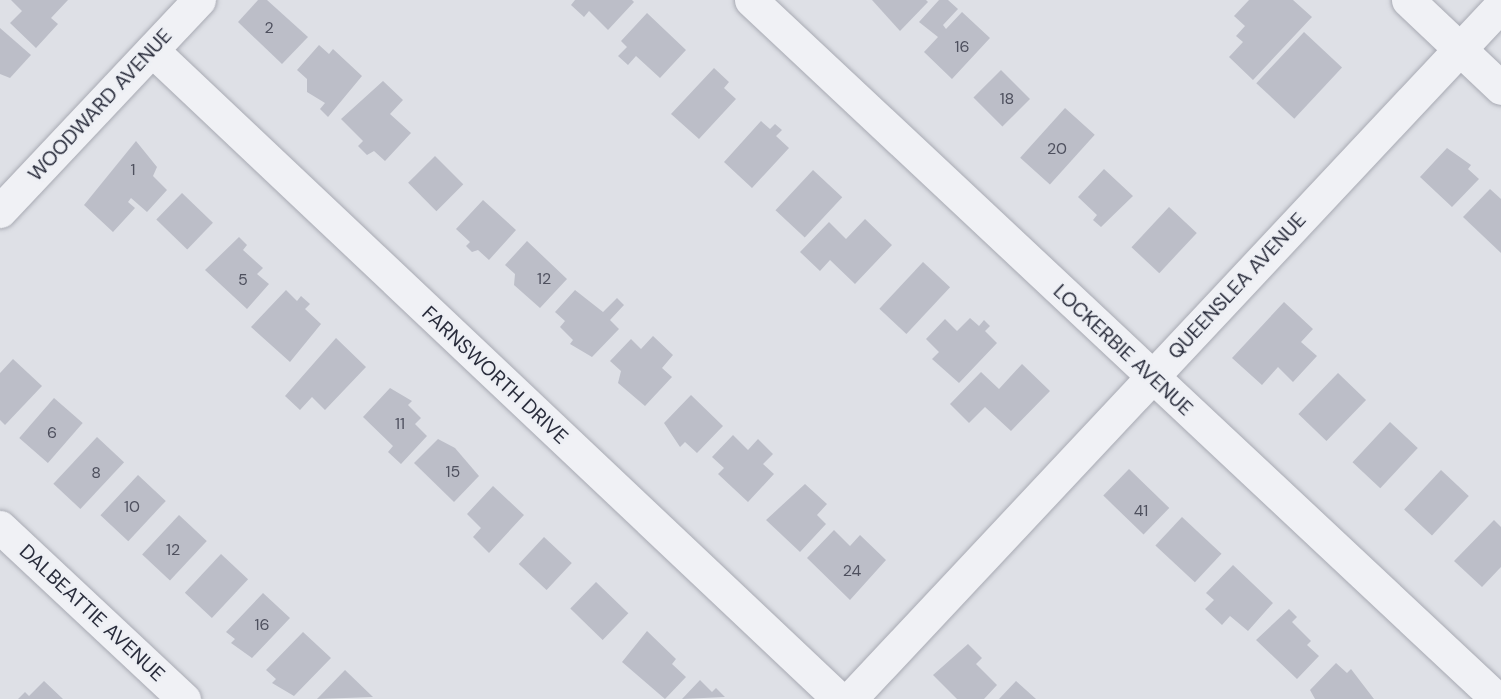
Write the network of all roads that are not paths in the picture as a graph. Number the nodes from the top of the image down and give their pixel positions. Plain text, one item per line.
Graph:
1 (199, 0) edge
2 (751, 0) edge
3 (1408, 0) edge
4 (1501, 5) edge
5 (1460, 49) junction
6 (152, 50) junction
7 (1501, 88) edge
8 (0, 211) edge
9 (1151, 377) junction
10 (0, 527) edge
11 (184, 699) edge
12 (839, 699) edge
13 (850, 699) edge
14 (1497, 699) edge

1 - 6 street, WOODWARD AVENUE
2 - 9 street, LOCKERBIE AVENUE
3 - 5 street
4 - 5 street, QUEENSLEA AVENUE
5 - 7 street
5 - 9 street, QUEENSLEA AVENUE
6 - 8 street, WOODWARD AVENUE
6 - 12 street, FARNSWORTH DRIVE
9 - 13 street, QUEENSLEA AVENUE
9 - 14 street, LOCKERBIE AVENUE
10 - 11 street, DALBEATTIE AVENUE

